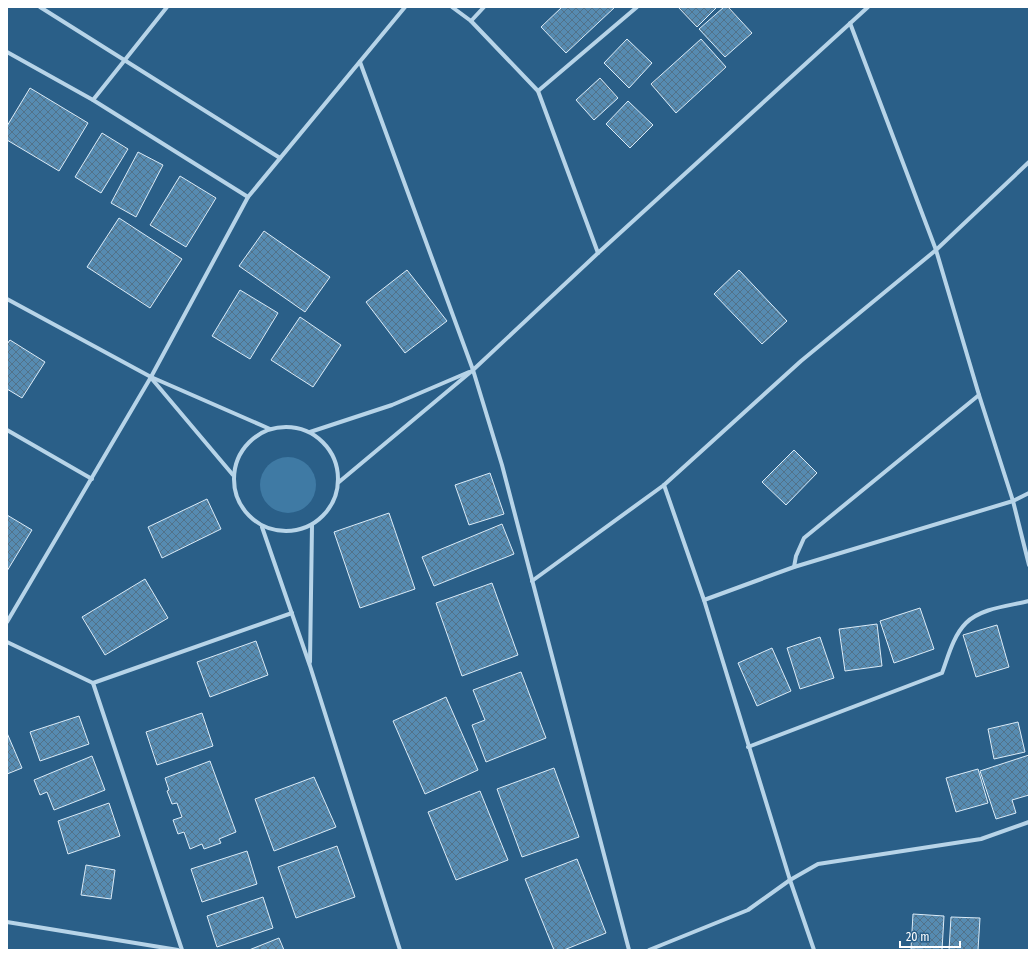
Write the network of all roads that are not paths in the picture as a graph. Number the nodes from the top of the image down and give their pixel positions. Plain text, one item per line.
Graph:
1 (40, 7) edge
2 (167, 7) edge
3 (405, 7) edge
4 (452, 7) edge
5 (484, 7) edge
6 (636, 7) edge
7 (868, 7) edge
8 (471, 21) junction
9 (850, 23) junction
10 (7, 52) edge
11 (124, 60) junction
12 (360, 62) junction
13 (538, 90) junction
14 (93, 100) junction
15 (280, 158) junction
16 (1029, 162) edge
17 (248, 197) junction
18 (936, 250) junction
19 (598, 253) junction
20 (7, 299) edge
21 (473, 370) junction
22 (151, 377) junction
23 (979, 395) junction
24 (270, 429) junction
25 (7, 430) edge
26 (310, 432) junction
27 (233, 475) junction
28 (92, 479) junction
29 (339, 482) junction
30 (664, 485) junction
31 (1029, 493) edge
32 (1013, 502) junction
33 (312, 525) junction
34 (262, 527) junction
35 (1029, 565) edge
36 (794, 567) junction
37 (532, 581) junction
38 (704, 600) junction
39 (1029, 601) edge
40 (292, 613) junction
41 (7, 622) edge
42 (7, 642) edge
43 (310, 666) junction
44 (93, 683) junction
45 (748, 747) junction
46 (1029, 822) edge
47 (790, 880) junction
48 (7, 922) edge
49 (178, 950) edge
50 (182, 950) edge
51 (400, 950) edge
52 (629, 950) edge
53 (649, 950) edge
54 (814, 950) edge

1 - 11 street
2 - 11 street
3 - 12 street
4 - 8 street
5 - 8 street
6 - 13 street
7 - 9 street
8 - 13 street
9 - 18 street
9 - 19 street
10 - 14 street
11 - 14 street
11 - 15 street
12 - 15 street
12 - 21 street
13 - 19 street
14 - 17 street
15 - 17 street
16 - 18 street
17 - 22 street
18 - 23 street
18 - 30 street
19 - 21 street
20 - 22 street
21 - 26 street
21 - 29 street
21 - 37 street
22 - 24 street
22 - 27 street
22 - 28 street
23 - 32 street
23 - 36 street
24 - 26 street
24 - 27 street
25 - 28 street
26 - 29 street
27 - 34 street
28 - 41 street
29 - 33 street
30 - 37 street
30 - 38 street
31 - 32 street
32 - 35 street
32 - 36 street
33 - 34 street
33 - 43 street
34 - 40 street
36 - 38 street
37 - 52 street
38 - 45 street
39 - 45 street
40 - 43 street
40 - 44 street
42 - 44 street
43 - 51 street
44 - 50 street
45 - 47 street
46 - 47 street
47 - 53 street
47 - 54 street
48 - 49 street

